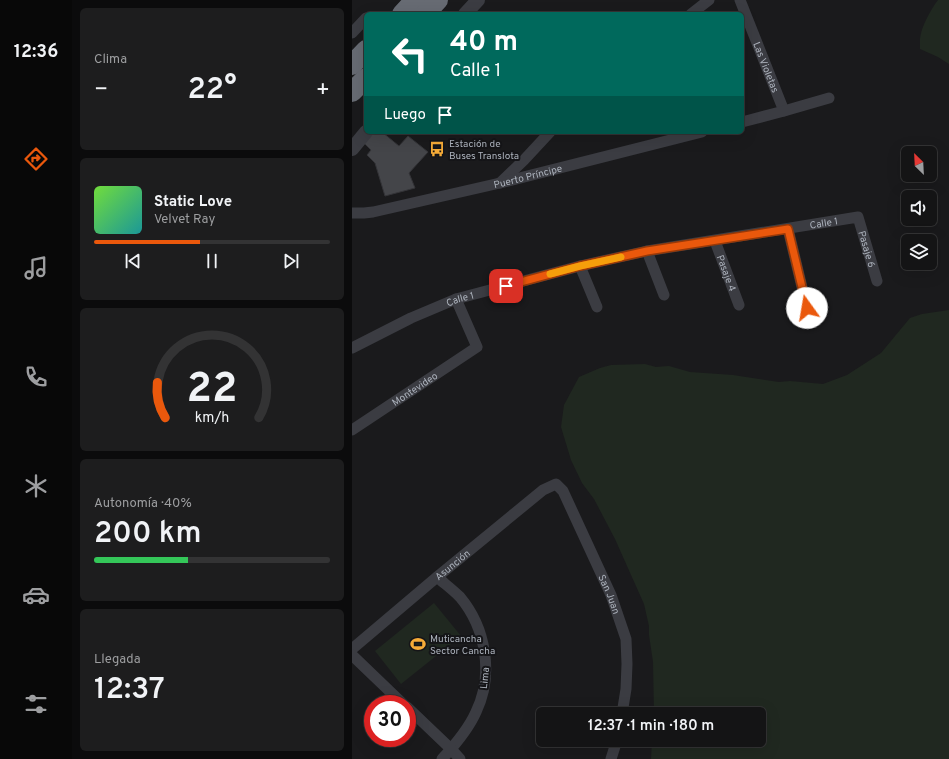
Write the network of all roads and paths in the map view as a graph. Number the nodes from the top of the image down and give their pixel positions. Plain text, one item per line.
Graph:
1 (415, 0) edge
2 (438, 0) edge
3 (478, 0) edge
4 (709, 0) edge
5 (740, 0) edge
6 (404, 12) edge
7 (427, 12) edge
8 (467, 12) edge
9 (694, 12) edge
10 (364, 20) edge
11 (352, 33) edge
12 (364, 52) edge
13 (352, 65) edge
14 (364, 80) edge
15 (352, 92) edge
16 (829, 98) dead end
17 (784, 111) junction
18 (744, 121) edge
19 (364, 134) edge
20 (548, 134) edge
21 (694, 134) edge
22 (352, 149) edge
23 (500, 183) junction
24 (352, 213) edge
25 (858, 217) joint
26 (788, 229) junction
27 (715, 241) junction
28 (647, 251) junction
29 (580, 266) junction
30 (877, 281) dead end
31 (664, 295) dead end
32 (456, 299) junction
33 (739, 305) dead end
34 (596, 307) dead end
35 (807, 308) dead end
36 (352, 348) edge
37 (352, 430) edge
38 (556, 484) joint
39 (437, 577) junction
40 (352, 649) edge
41 (354, 662) edge
42 (392, 695) edge
43 (623, 707) edge
44 (416, 716) edge
45 (615, 747) edge
46 (451, 749) junction
47 (442, 759) edge
48 (460, 759) edge
49 (611, 759) edge

1 - 6 highway
2 - 7 highway
3 - 8 street
4 - 9 street
5 - 17 street, Las Violetas
10 - 11 street
12 - 13 highway
14 - 15 highway
16 - 17 street
17 - 18 street
19 - 22 street
20 - 23 street
21 - 23 street, Puerto Príncipe
23 - 24 street, Puerto Príncipe
25 - 26 street, Calle 1
25 - 30 street, Pasaje 6
26 - 27 street, Calle 1
26 - 35 street
27 - 28 street, Calle 1
27 - 33 street, Pasaje 4
28 - 29 street, Calle 1
28 - 31 street
29 - 32 street, Calle 1
29 - 34 street
32 - 36 street, Calle 1
32 - 37 street, Montevideo
38 - 39 street, Asunción
38 - 43 street, San Juan
39 - 40 street, Asunción
39 - 46 street, Lima
41 - 42 street
44 - 46 street
45 - 49 street
46 - 47 street, Lima
46 - 48 street

